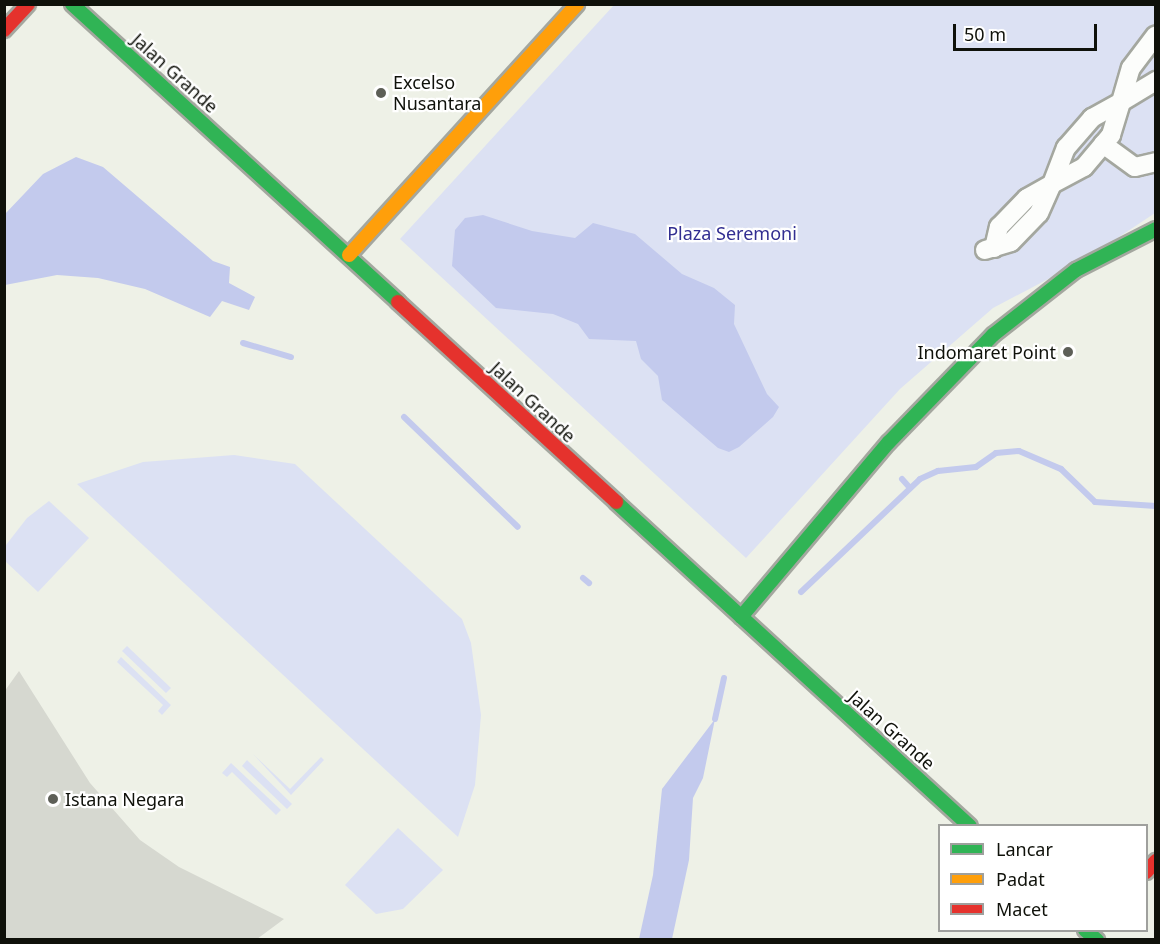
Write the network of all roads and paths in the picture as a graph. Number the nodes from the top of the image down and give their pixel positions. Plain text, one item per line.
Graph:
1 (28, 4) edge
2 (72, 4) edge
3 (577, 4) edge
4 (4, 30) edge
5 (1155, 35) edge
6 (1155, 81) edge
7 (1121, 102) junction
8 (1104, 144) junction
9 (1155, 162) edge
10 (1052, 184) junction
11 (1155, 229) edge
12 (989, 249) dead end
13 (349, 255) junction
14 (741, 617) junction
15 (969, 824) edge

1 - 4 street
2 - 13 street, Jalan Grande
3 - 13 street
5 - 7 street
6 - 7 street
7 - 8 street
7 - 10 street
8 - 9 street
8 - 10 street
10 - 12 street
11 - 14 street
13 - 14 street, Jalan Grande
14 - 15 street, Jalan Grande

